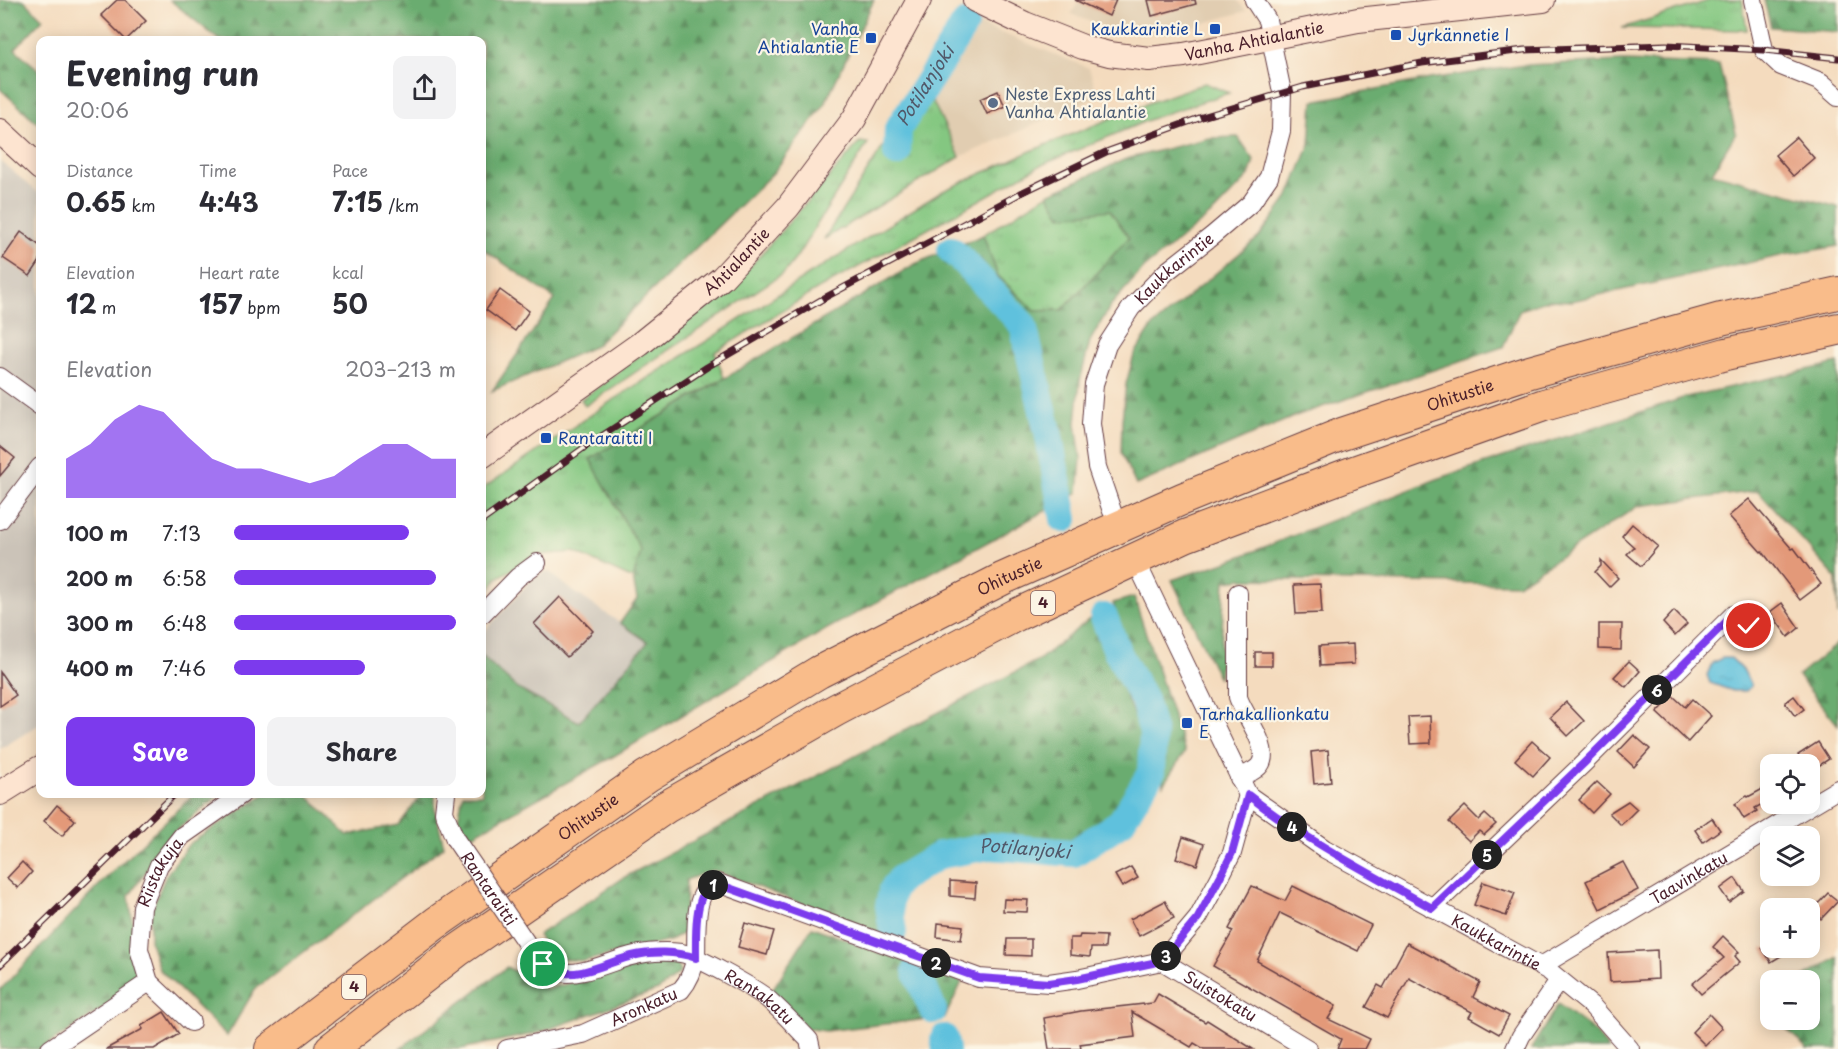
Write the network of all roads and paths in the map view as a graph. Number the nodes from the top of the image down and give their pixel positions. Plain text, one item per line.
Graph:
1 (919, 0) edge
2 (975, 0) edge
3 (1254, 0) edge
4 (1544, 0) edge
5 (1753, 0) edge
6 (1271, 37) junction
7 (1838, 97) edge
8 (0, 131) edge
9 (36, 164) edge
10 (1838, 293) edge
11 (1838, 329) edge
12 (0, 377) edge
13 (36, 403) edge
14 (486, 453) edge
15 (36, 472) edge
16 (1112, 511) dead end
17 (0, 520) edge
18 (537, 562) dead end
19 (1143, 576) dead end
20 (1238, 593) dead end
21 (486, 610) edge
22 (1749, 626) dead end
23 (36, 770) edge
24 (1239, 778) junction
25 (1838, 789) edge
26 (0, 793) edge
27 (1248, 795) junction
28 (236, 798) edge
29 (446, 798) edge
30 (1432, 908) junction
31 (696, 958) junction
32 (1162, 961) junction
33 (1541, 966) junction
34 (1559, 980) junction
35 (149, 982) junction
36 (191, 1023) dead end
37 (583, 1042) edge
38 (50, 1049) edge
39 (271, 1049) edge
40 (331, 1049) edge
41 (507, 1049) edge
42 (811, 1049) edge
43 (1308, 1049) edge
44 (1515, 1049) edge
45 (1630, 1049) edge

1 - 14 main road, Ahtialantie
2 - 6 main road, Vanha Ahtialantie
3 - 6 street, Kaukkarintie
4 - 6 main road, Vanha Ahtialantie
5 - 7 street
6 - 16 street, Kaukkarintie
8 - 9 main road
10 - 39 highway, Ohitustie / 4
11 - 40 highway, 4
12 - 13 street
15 - 17 street
18 - 21 street
19 - 24 street, Kaukkarintie
20 - 24 street
22 - 30 street
23 - 26 main road
24 - 27 street, Kaukkarintie
25 - 33 street, Taavinkatu
27 - 30 street, Kaukkarintie
27 - 32 street
28 - 35 street, Riistakuja
29 - 31 street, Rantaraitti, bridge
30 - 33 street, Kaukkarintie
31 - 32 street, Aronkatu
31 - 37 street, Aronkatu
31 - 42 street, Rantakatu
32 - 43 street, Suistokatu
33 - 34 street, Kaukkarintie
34 - 44 street
34 - 45 street, Kaukkarintie
35 - 36 street, Riistakuja
35 - 38 street
37 - 41 street, Aronkatu

